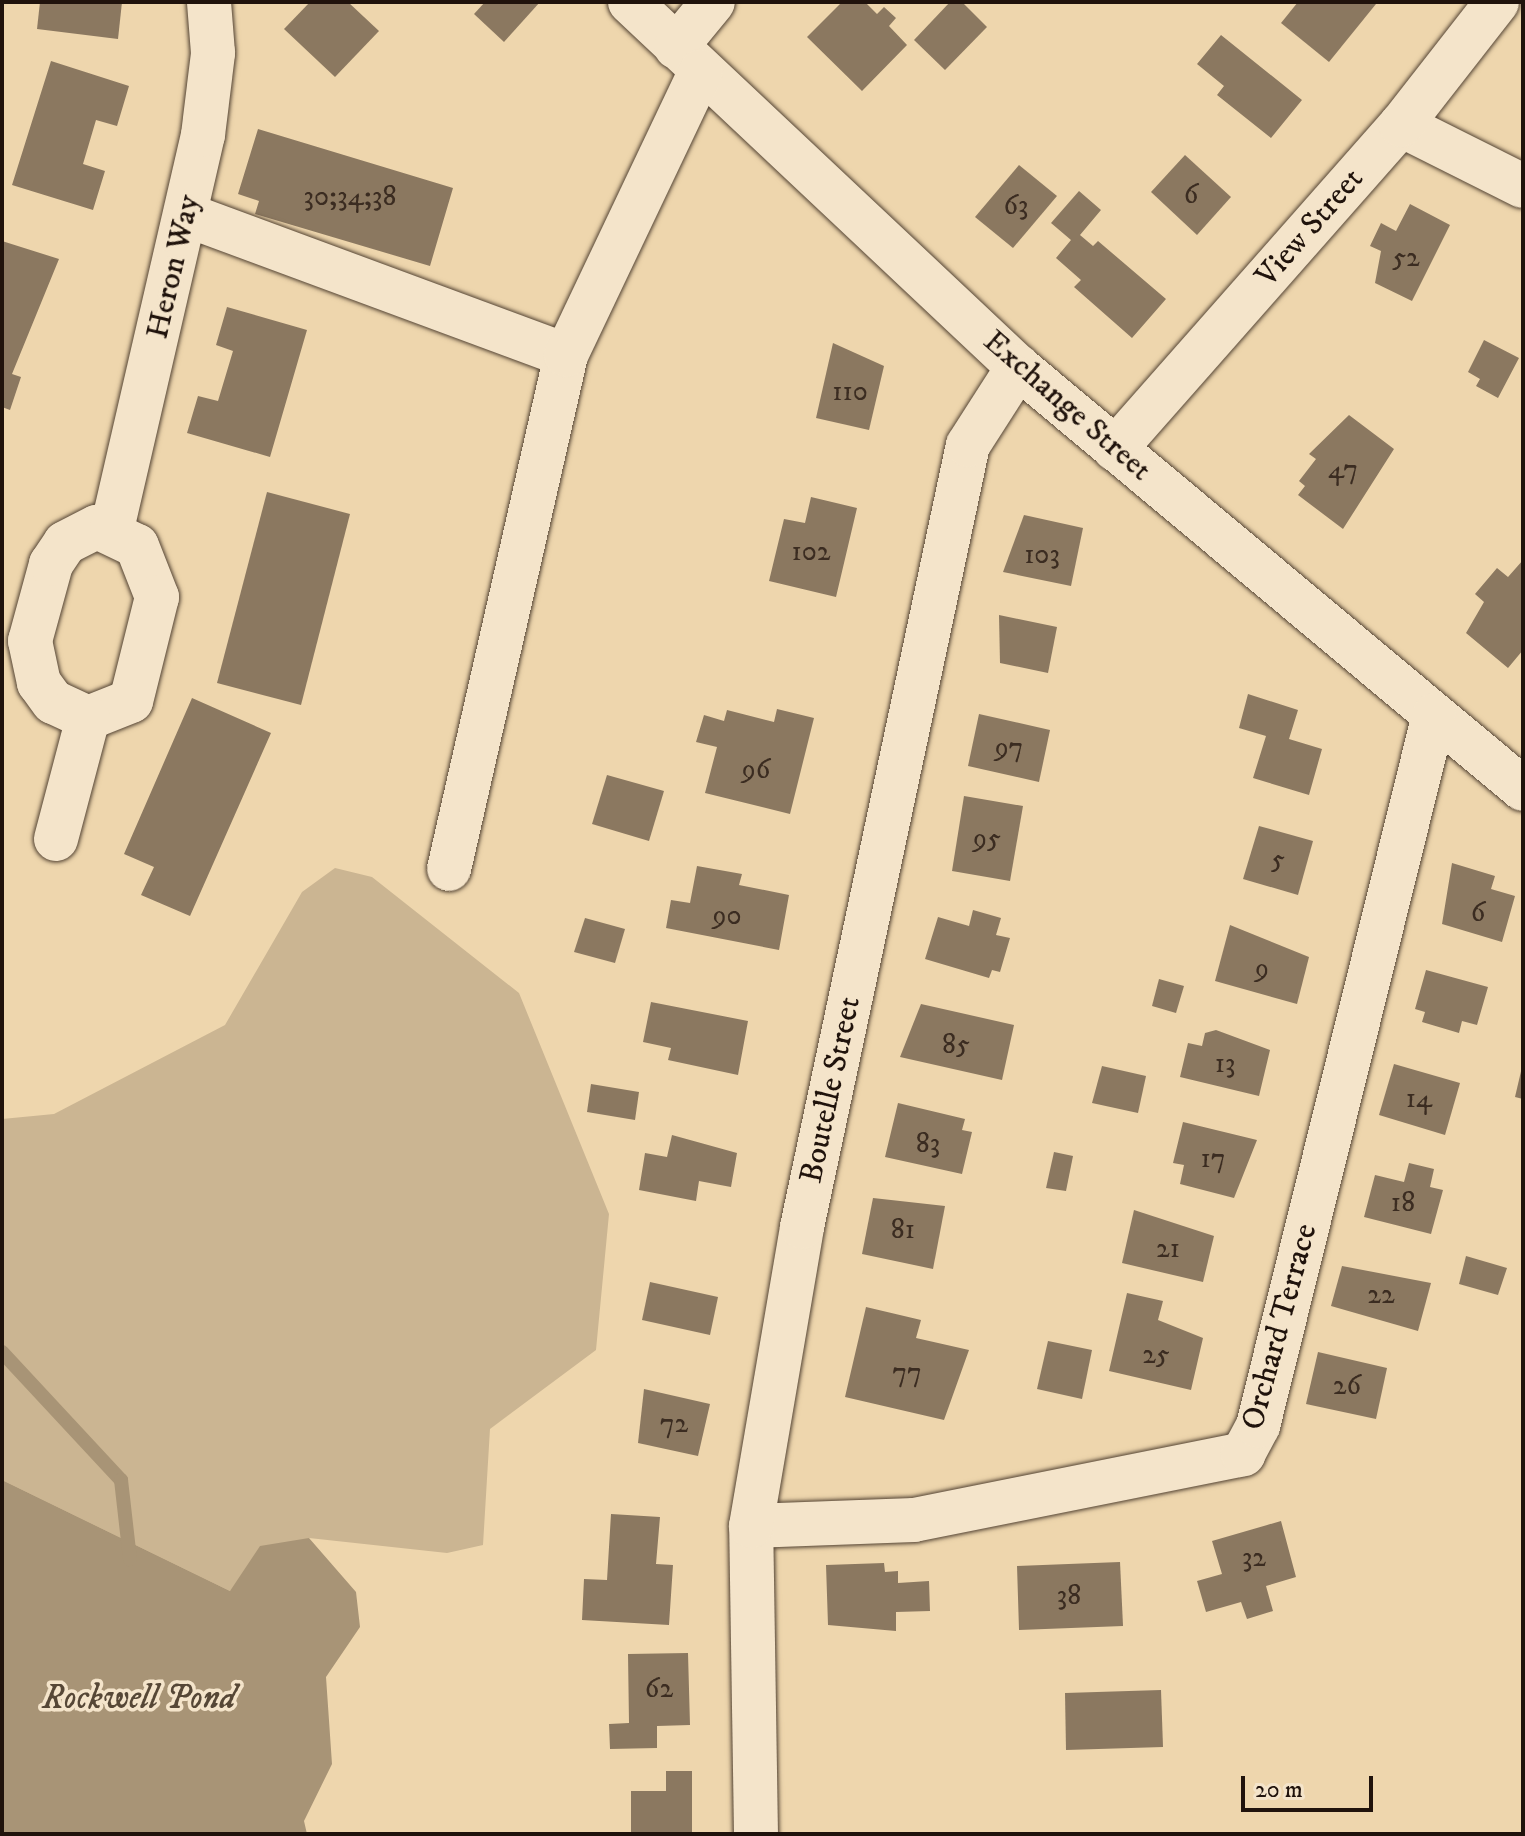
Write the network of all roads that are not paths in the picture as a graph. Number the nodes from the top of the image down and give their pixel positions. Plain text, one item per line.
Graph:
1 (209, 2) edge
2 (630, 2) edge
3 (713, 2) edge
4 (1497, 2) edge
5 (689, 59) junction
6 (1401, 125) junction
7 (1523, 186) edge
8 (187, 215) junction
9 (566, 355) junction
10 (1018, 367) junction
11 (1115, 449) junction
12 (112, 529) junction
13 (1434, 715) junction
14 (88, 718) junction
15 (1523, 789) edge
16 (56, 839) dead end
17 (449, 869) dead end
18 (751, 1526) junction
19 (756, 1834) edge

1 - 8 street, Heron Way
2 - 5 street, Exchange Street
3 - 5 street
4 - 6 street, View Street
5 - 9 street
5 - 10 street, Exchange Street
6 - 7 street
6 - 11 street, View Street
8 - 9 street
8 - 12 street, Heron Way
9 - 17 street
10 - 11 street, Exchange Street
10 - 18 street, Boutelle Street
11 - 13 street, Exchange Street
12 - 14 street
12 - 14 street
13 - 15 street, Exchange Street
13 - 18 street, Orchard Terrace
14 - 16 street
18 - 19 street, Boutelle Street

